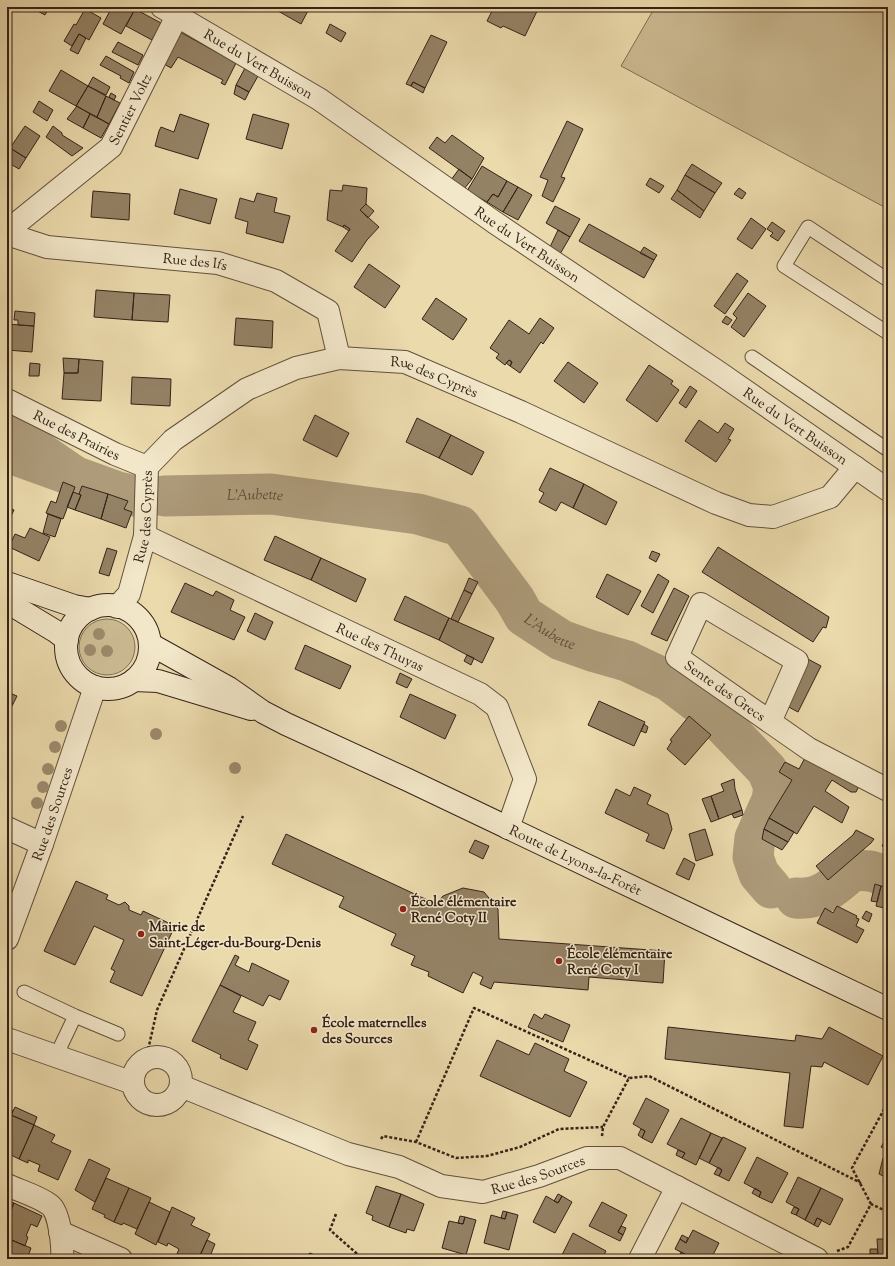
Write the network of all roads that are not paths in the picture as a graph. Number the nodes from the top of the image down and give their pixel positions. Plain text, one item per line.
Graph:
1 (170, 12) edge
2 (7, 231) edge
3 (7, 234) edge
4 (888, 280) edge
5 (888, 333) edge
6 (752, 357) dead end
7 (339, 358) junction
8 (7, 400) edge
9 (888, 450) edge
10 (147, 467) junction
11 (855, 467) junction
12 (888, 490) edge
13 (145, 536) junction
14 (7, 583) edge
15 (7, 602) edge
16 (117, 607) junction
17 (91, 609) junction
18 (67, 640) junction
19 (150, 644) junction
20 (134, 680) junction
21 (95, 687) junction
22 (263, 712) junction
23 (770, 722) junction
24 (888, 790) edge
25 (7, 828) edge
26 (508, 828) junction
27 (42, 844) junction
28 (7, 939) edge
29 (24, 992) dead end
30 (888, 1009) edge
31 (75, 1016) junction
32 (118, 1034) dead end
33 (7, 1038) edge
34 (56, 1056) junction
35 (133, 1083) junction
36 (181, 1086) junction
37 (7, 1185) edge
38 (677, 1187) junction
39 (60, 1232) junction
40 (62, 1259) edge
41 (121, 1259) edge
42 (640, 1259) edge
43 (817, 1259) edge

1 - 2 street, Sentier Voltz
1 - 11 street, Rue du Vert Buisson
3 - 7 street, Rue des Ifs
4 - 5 lane
6 - 9 lane
7 - 10 street, Rue des Cyprès
7 - 11 street, Rue des Cyprès
8 - 10 street, Rue des Prairies
10 - 13 street, Rue des Cyprès
11 - 12 street, Rue du Vert Buisson
13 - 16 street, Rue des Cyprès
13 - 26 street, Rue des Thuyas
14 - 17 street
15 - 18 street
16 - 17 street
16 - 19 street
17 - 18 street
18 - 21 street
19 - 20 street
19 - 22 street, Route de Lyons-la-Forêt
20 - 21 street
20 - 22 street, Route de Lyons-la-Forêt
21 - 27 street, Rue des Sources
22 - 26 street, Route de Lyons-la-Forêt
23 - 23 street, Sente des Grecs
23 - 24 street, Sente des Grecs
25 - 27 street
26 - 30 street, Route de Lyons-la-Forêt
27 - 28 street, Rue des Sources
29 - 31 lane
31 - 32 lane
31 - 34 lane
33 - 34 street
34 - 35 street
35 - 36 street
35 - 36 street
36 - 38 street, Rue des Sources
37 - 39 street
38 - 42 street
38 - 43 street, Rue des Sources
39 - 40 street
39 - 41 street

